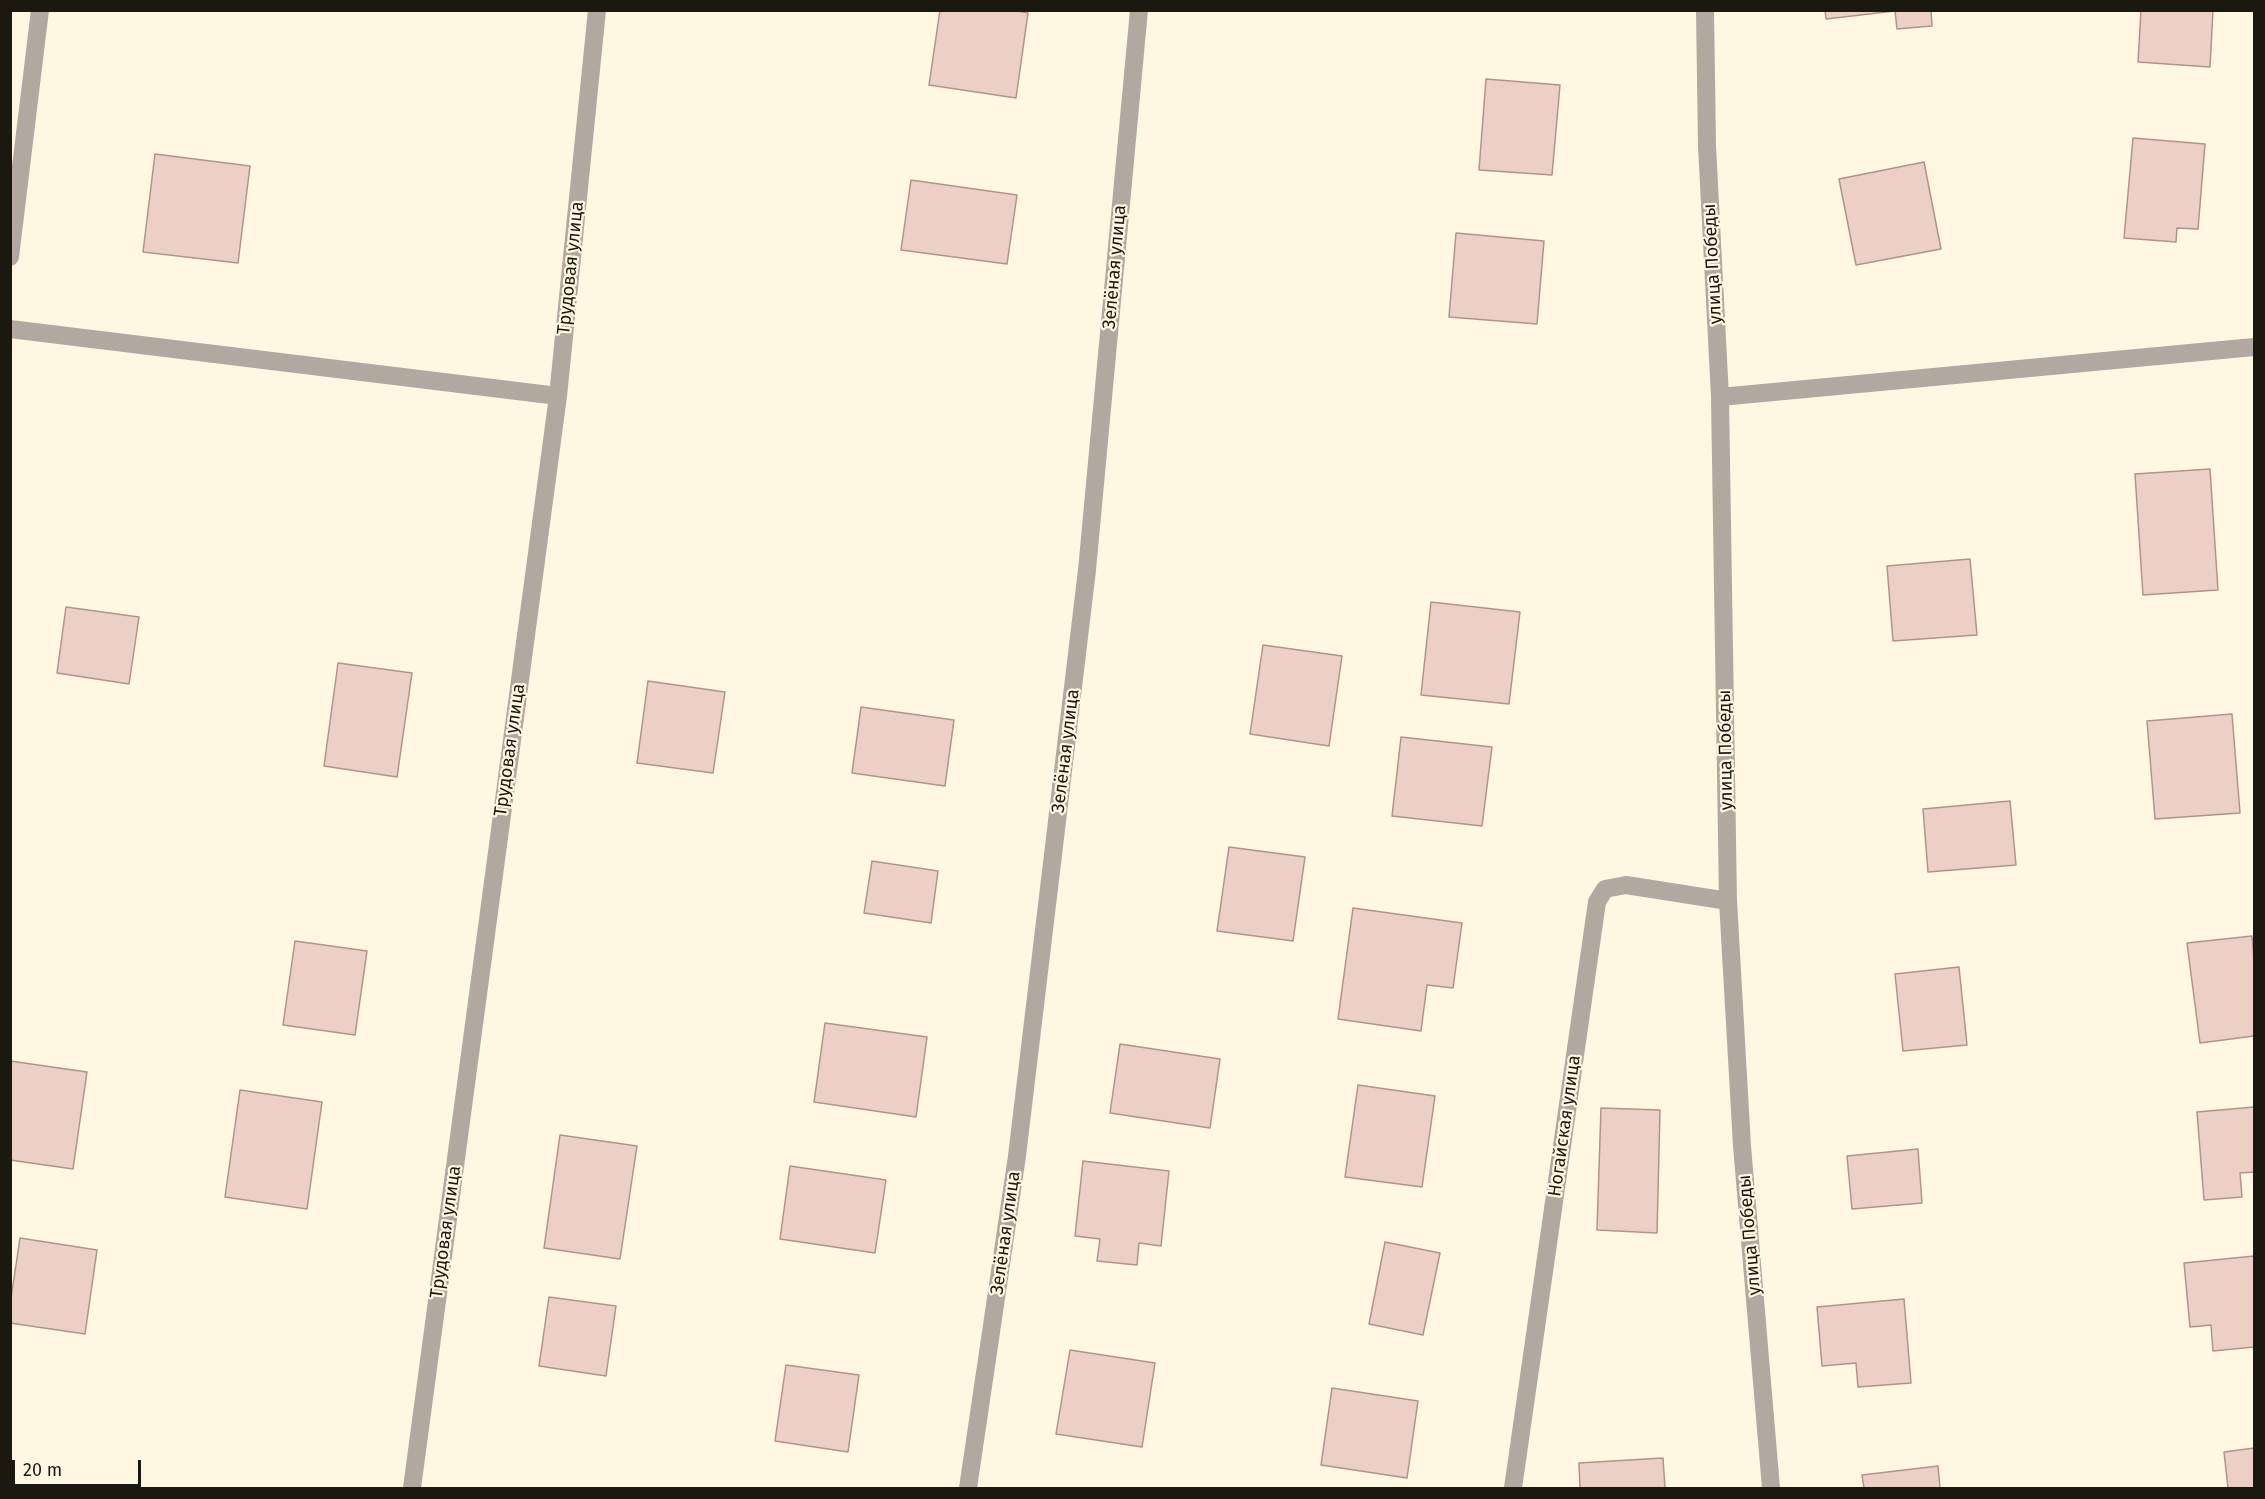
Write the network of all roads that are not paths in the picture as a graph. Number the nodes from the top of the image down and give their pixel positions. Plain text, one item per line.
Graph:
1 (40, 10) edge
2 (597, 10) edge
3 (1139, 10) edge
4 (1705, 10) edge
5 (10, 257) edge
6 (10, 329) edge
7 (2254, 347) edge
8 (558, 396) junction
9 (1720, 397) junction
10 (1728, 900) junction
11 (412, 1488) edge
12 (968, 1488) edge
13 (1513, 1488) edge
14 (1772, 1488) edge

1 - 5 street
2 - 8 street, Трудовая улица
3 - 12 street, Зелёная улица
4 - 9 street, улица Победы
6 - 8 street
7 - 9 street
8 - 11 street, Трудовая улица
9 - 10 street, улица Победы
10 - 13 street, Ногайская улица
10 - 14 street, улица Победы

